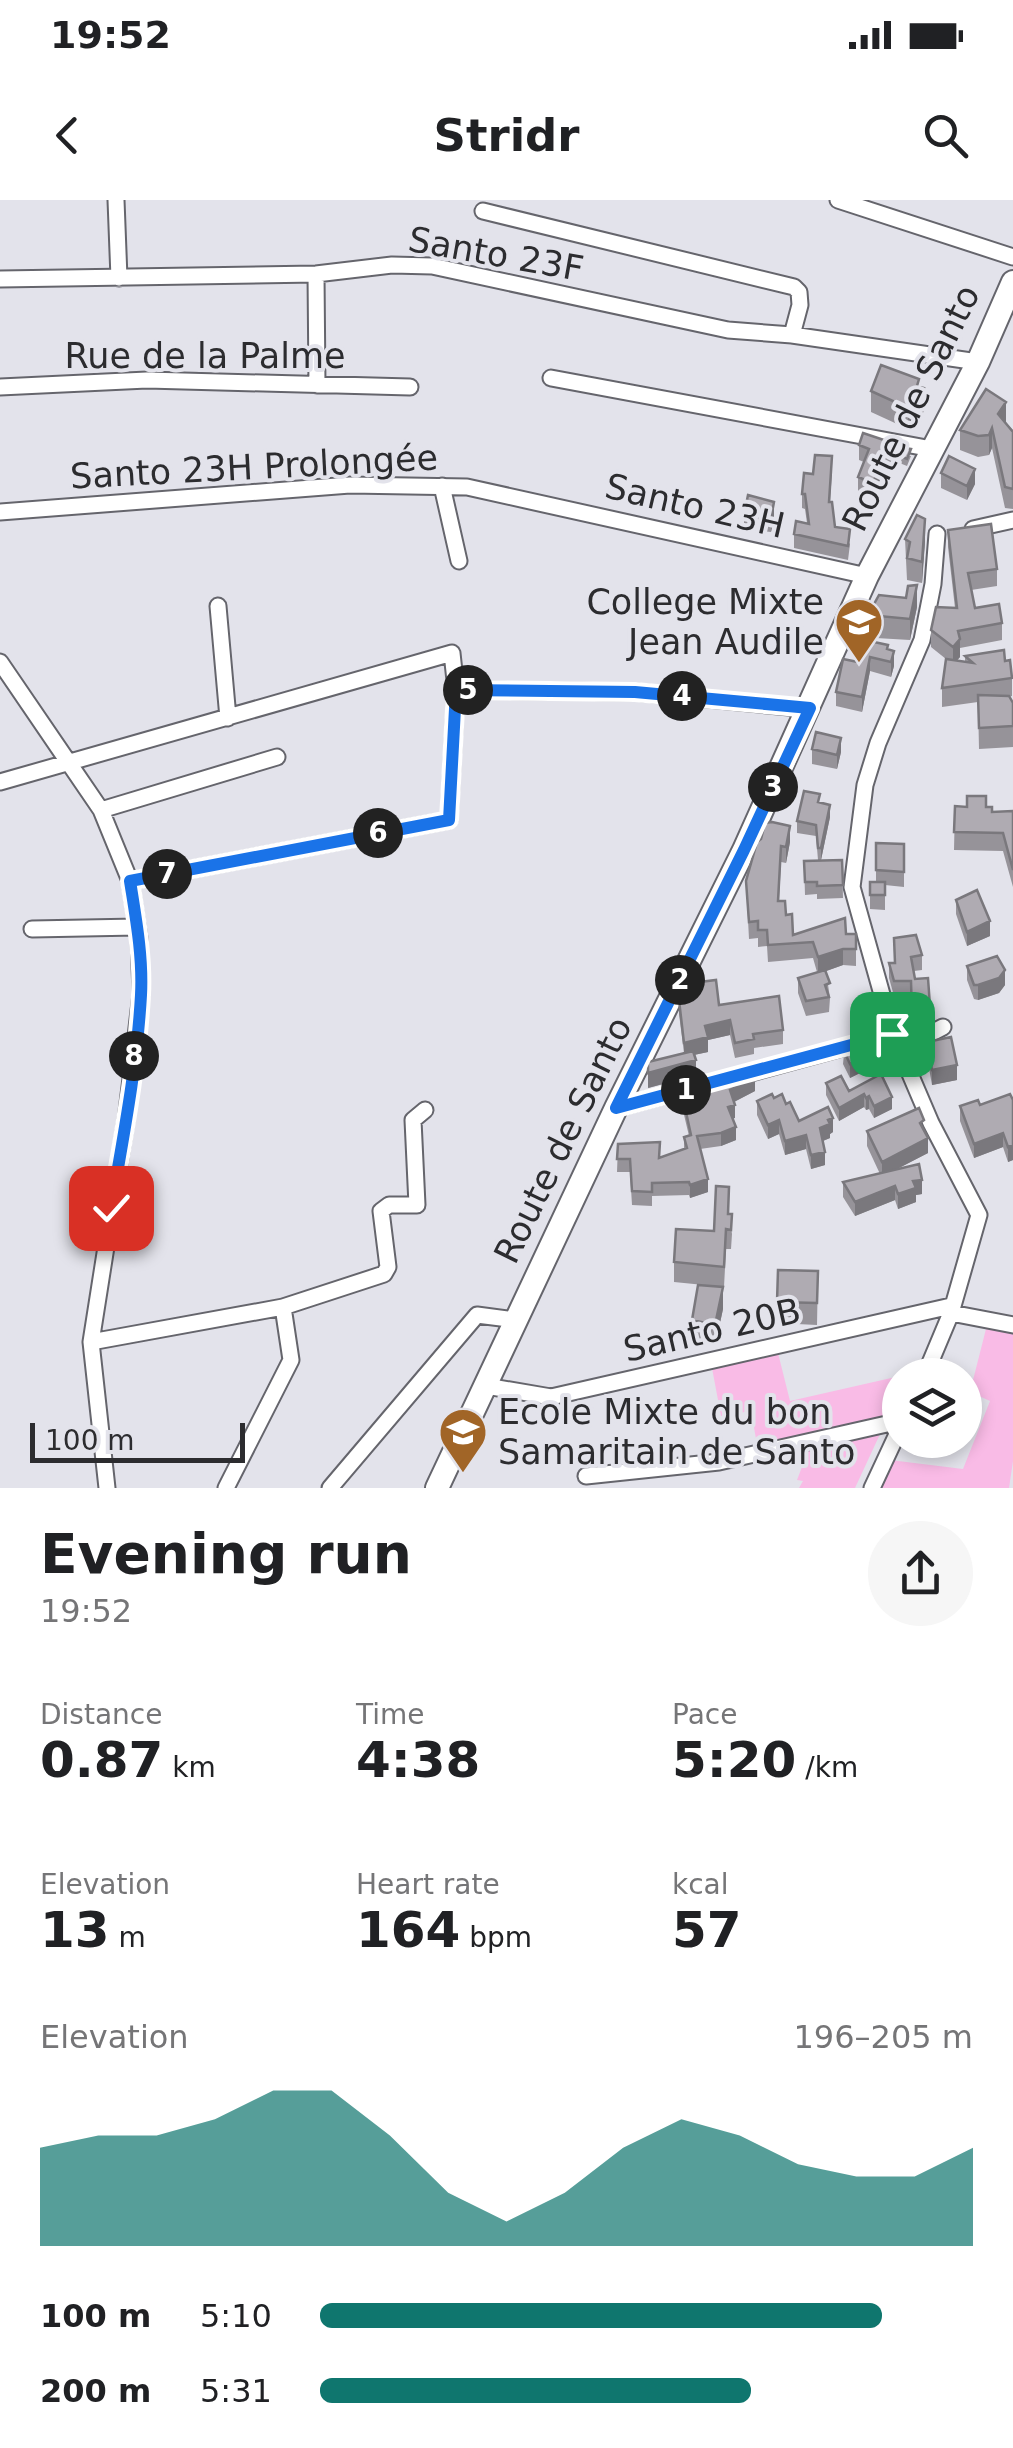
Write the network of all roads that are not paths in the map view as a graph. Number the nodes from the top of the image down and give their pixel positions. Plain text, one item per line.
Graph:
1 (116, 200) edge
2 (838, 200) edge
3 (483, 211) dead end
4 (1013, 257) edge
5 (316, 274) junction
6 (119, 278) junction
7 (0, 279) edge
8 (1013, 282) edge
9 (792, 335) junction
10 (978, 362) junction
11 (551, 378) dead end
12 (316, 385) junction
13 (0, 387) edge
14 (410, 387) dead end
15 (932, 449) junction
16 (442, 486) junction
17 (510, 495) joint
18 (0, 512) edge
19 (1013, 520) edge
20 (917, 524) junction
21 (459, 561) dead end
22 (867, 576) junction
23 (218, 606) dead end
24 (3, 672) edge
25 (456, 690) junction
26 (810, 708) junction
27 (228, 718) junction
28 (277, 757) dead end
29 (72, 763) junction
30 (0, 782) edge
31 (101, 810) junction
32 (130, 881) junction
33 (137, 926) junction
34 (32, 929) dead end
35 (942, 1027) dead end
36 (896, 1042) junction
37 (616, 1108) junction
38 (425, 1110) dead end
39 (283, 1307) junction
40 (951, 1310) junction
41 (516, 1320) junction
42 (1013, 1325) edge
43 (91, 1342) junction
44 (931, 1358) edge
45 (486, 1386) junction
46 (882, 1429) edge
47 (885, 1458) edge
48 (586, 1476) dead end
49 (106, 1488) edge
50 (226, 1488) edge
51 (330, 1488) edge
52 (437, 1488) edge
53 (872, 1488) edge

1 - 6 street
2 - 4 street
3 - 9 street
5 - 6 street, Santo 23F
5 - 9 street, Santo 23F
5 - 12 street
6 - 7 street, Santo 23F
8 - 10 main road, Route de Santo
9 - 10 street, Santo 23F
10 - 15 main road, Route de Santo
11 - 15 street
12 - 13 street, Rue de la Palme
12 - 14 street, Rue de la Palme
15 - 20 main road, Route de Santo
16 - 17 street, Santo 23H Prolongée
16 - 18 street, Santo 23H Prolongée
16 - 21 street
17 - 22 street, Santo 23H
19 - 20 street
20 - 22 main road, Route de Santo
20 - 36 street
22 - 26 main road, Route de Santo
23 - 27 street
24 - 29 street
25 - 26 street
25 - 27 street
25 - 32 street
26 - 37 main road, Route de Santo
27 - 29 street
28 - 31 street
29 - 30 street
29 - 31 street
31 - 32 street
32 - 33 street
33 - 34 street
33 - 43 street
35 - 36 street
36 - 37 street
36 - 40 street
37 - 41 main road, Route de Santo
38 - 39 street
39 - 43 street
39 - 50 street
40 - 42 street
40 - 44 street
40 - 45 street, Santo 20B
41 - 45 main road, Route de Santo
41 - 51 street
43 - 49 street
45 - 52 main road, Route de Santo
46 - 48 street
47 - 53 street

